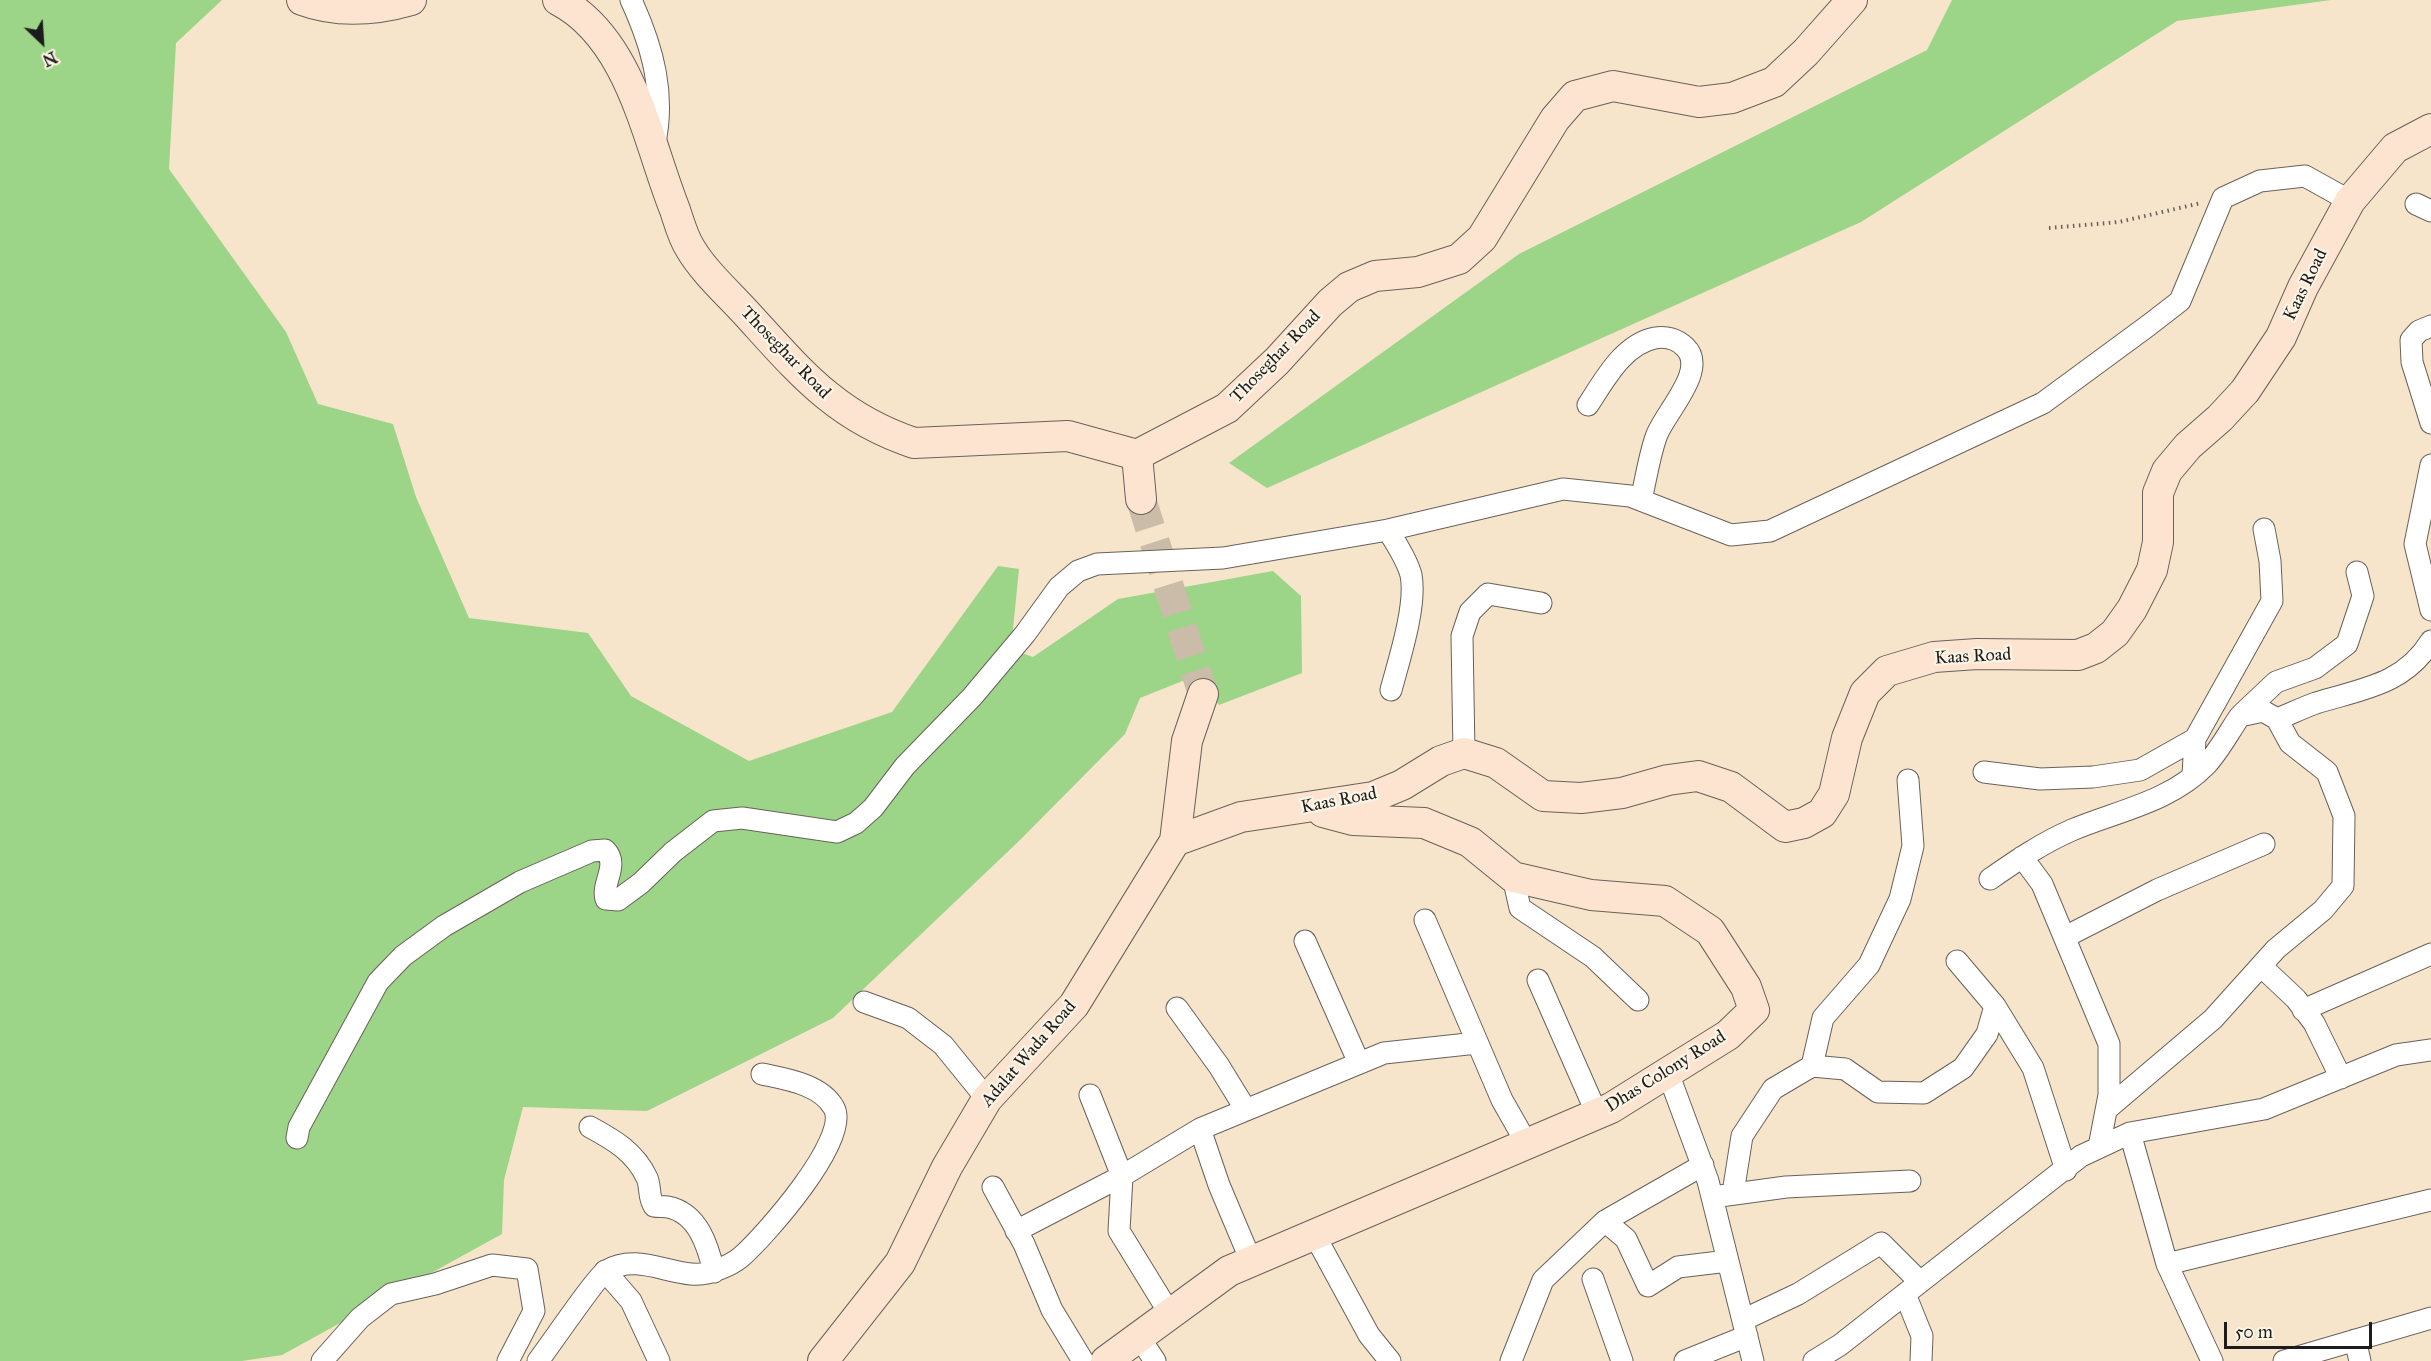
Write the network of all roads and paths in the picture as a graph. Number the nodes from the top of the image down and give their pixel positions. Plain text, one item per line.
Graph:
1 (302, 0) edge
2 (411, 0) edge
3 (558, 0) edge
4 (631, 0) edge
5 (1852, 0) edge
6 (2431, 129) edge
7 (653, 150) junction
8 (2223, 198) junction
9 (2350, 201) junction
10 (2049, 228) dead end
11 (2431, 326) edge
12 (1588, 405) dead end
13 (2431, 423) edge
14 (1137, 455) junction
15 (2430, 477) edge
16 (1141, 499) tunnel mouth
17 (1641, 500) junction
18 (2264, 529) dead end
19 (1388, 530) junction
20 (2425, 558) edge
21 (2357, 572) dead end
22 (2428, 584) edge
23 (1540, 603) dead end
24 (2431, 610) edge
25 (2431, 641) edge
26 (1391, 690) dead end
27 (1203, 694) tunnel mouth
28 (2240, 716) junction
29 (2277, 719) junction
30 (2195, 739) junction
31 (1464, 753) junction
32 (1984, 772) dead end
33 (2193, 775) junction
34 (1908, 780) dead end
35 (1306, 808) junction
36 (1175, 841) junction
37 (2264, 844) dead end
38 (2022, 857) junction
39 (1513, 877) junction
40 (1990, 879) dead end
41 (1425, 920) dead end
42 (2065, 937) junction
43 (1305, 941) dead end
44 (2431, 954) edge
45 (1957, 961) dead end
46 (2261, 966) junction
47 (1538, 980) dead end
48 (1638, 1000) dead end
49 (864, 1002) dead end
50 (1995, 1006) junction
51 (1178, 1008) dead end
52 (2303, 1010) junction
53 (1477, 1043) junction
54 (2431, 1050) edge
55 (1359, 1063) junction
56 (1812, 1066) junction
57 (1668, 1072) junction
58 (762, 1074) dead end
59 (2341, 1078) junction
60 (1090, 1095) dead end
61 (987, 1099) junction
62 (2107, 1109) junction
63 (1246, 1110) junction
64 (1597, 1114) junction
65 (590, 1127) dead end
66 (1200, 1129) junction
67 (2130, 1133) junction
68 (297, 1138) dead end
69 (1527, 1144) junction
70 (2099, 1147) junction
71 (1702, 1165) junction
72 (2066, 1170) junction
73 (1122, 1176) junction
74 (1910, 1181) dead end
75 (993, 1187) dead end
76 (1734, 1193) junction
77 (1713, 1197) junction
78 (2431, 1200) edge
79 (1605, 1221) junction
80 (1016, 1231) junction
81 (1314, 1234) junction
82 (1251, 1261) junction
83 (1728, 1261) junction
84 (2167, 1264) junction
85 (605, 1271) junction
86 (714, 1272) junction
87 (1593, 1279) dead end
88 (1912, 1288) junction
89 (1170, 1314) junction
90 (2431, 1318) edge
91 (1745, 1328) junction
92 (2355, 1340) junction
93 (1147, 1349) edge
94 (322, 1361) edge
95 (508, 1361) edge
96 (538, 1361) edge
97 (659, 1361) edge
98 (823, 1361) edge
99 (1083, 1361) edge
100 (1106, 1361) edge
101 (1390, 1361) edge
102 (1511, 1361) edge
103 (1622, 1361) edge
104 (1685, 1361) edge
105 (1753, 1361) edge
106 (1814, 1361) edge
107 (1921, 1361) edge
108 (2212, 1361) edge
109 (2284, 1361) edge
110 (2360, 1361) edge

1 - 2 main road
3 - 7 main road, Thoseghar Road
4 - 7 street
5 - 14 main road, Thoseghar Road
6 - 9 main road, Kaas Road
7 - 14 main road, Thoseghar Road
8 - 9 street
8 - 10 path
8 - 17 street
9 - 31 main road, Kaas Road
11 - 13 street
12 - 17 street
14 - 16 main road
15 - 20 street
17 - 19 street
18 - 30 street
19 - 26 street
19 - 68 street
20 - 22 street
21 - 28 street
22 - 24 street
23 - 31 street
25 - 29 street
27 - 36 main road, Adalat Wada Road
28 - 29 street
28 - 33 street
29 - 46 street
30 - 32 street
30 - 33 street
31 - 35 main road, Kaas Road
33 - 38 street
34 - 56 street
35 - 36 main road, Kaas Road
35 - 39 main road, Dhas Colony Road
36 - 61 main road, Adalat Wada Road
37 - 42 street
38 - 40 street
38 - 42 street
39 - 48 street
39 - 57 main road, Dhas Colony Road
41 - 53 street
42 - 62 street
43 - 55 street
44 - 52 street
45 - 50 street
46 - 52 street
46 - 62 street
47 - 64 street
49 - 61 street
50 - 56 street
50 - 72 street
51 - 63 street
52 - 59 street
53 - 55 street
53 - 69 street
54 - 59 street
55 - 63 street
56 - 76 street
57 - 64 main road, Dhas Colony Road
57 - 71 street
58 - 86 street
59 - 67 street
60 - 73 street
61 - 98 main road, Adalat Wada Road
62 - 70 street
63 - 66 street
64 - 69 main road, Dhas Colony Road
65 - 86 street
66 - 73 street
66 - 82 street
67 - 70 street
67 - 84 street
69 - 81 main road, Dhas Colony Road
70 - 72 street
71 - 77 street
71 - 79 street
72 - 88 street
73 - 80 street
73 - 89 street
74 - 76 street
75 - 80 street
76 - 77 street
77 - 83 street
78 - 84 street
79 - 83 street
79 - 102 street
80 - 99 street
81 - 82 main road, Dhas Colony Road
81 - 101 street
82 - 89 main road, Dhas Colony Road
83 - 91 street
84 - 108 street
85 - 86 street
85 - 96 street
85 - 97 street
87 - 103 street
88 - 91 street
88 - 106 street
88 - 107 street
89 - 93 main road, Dhas Colony Road
90 - 92 street
91 - 104 street
91 - 105 street
92 - 109 street
92 - 110 street
93 - 100 main road, Dhas Colony Road
94 - 95 street

